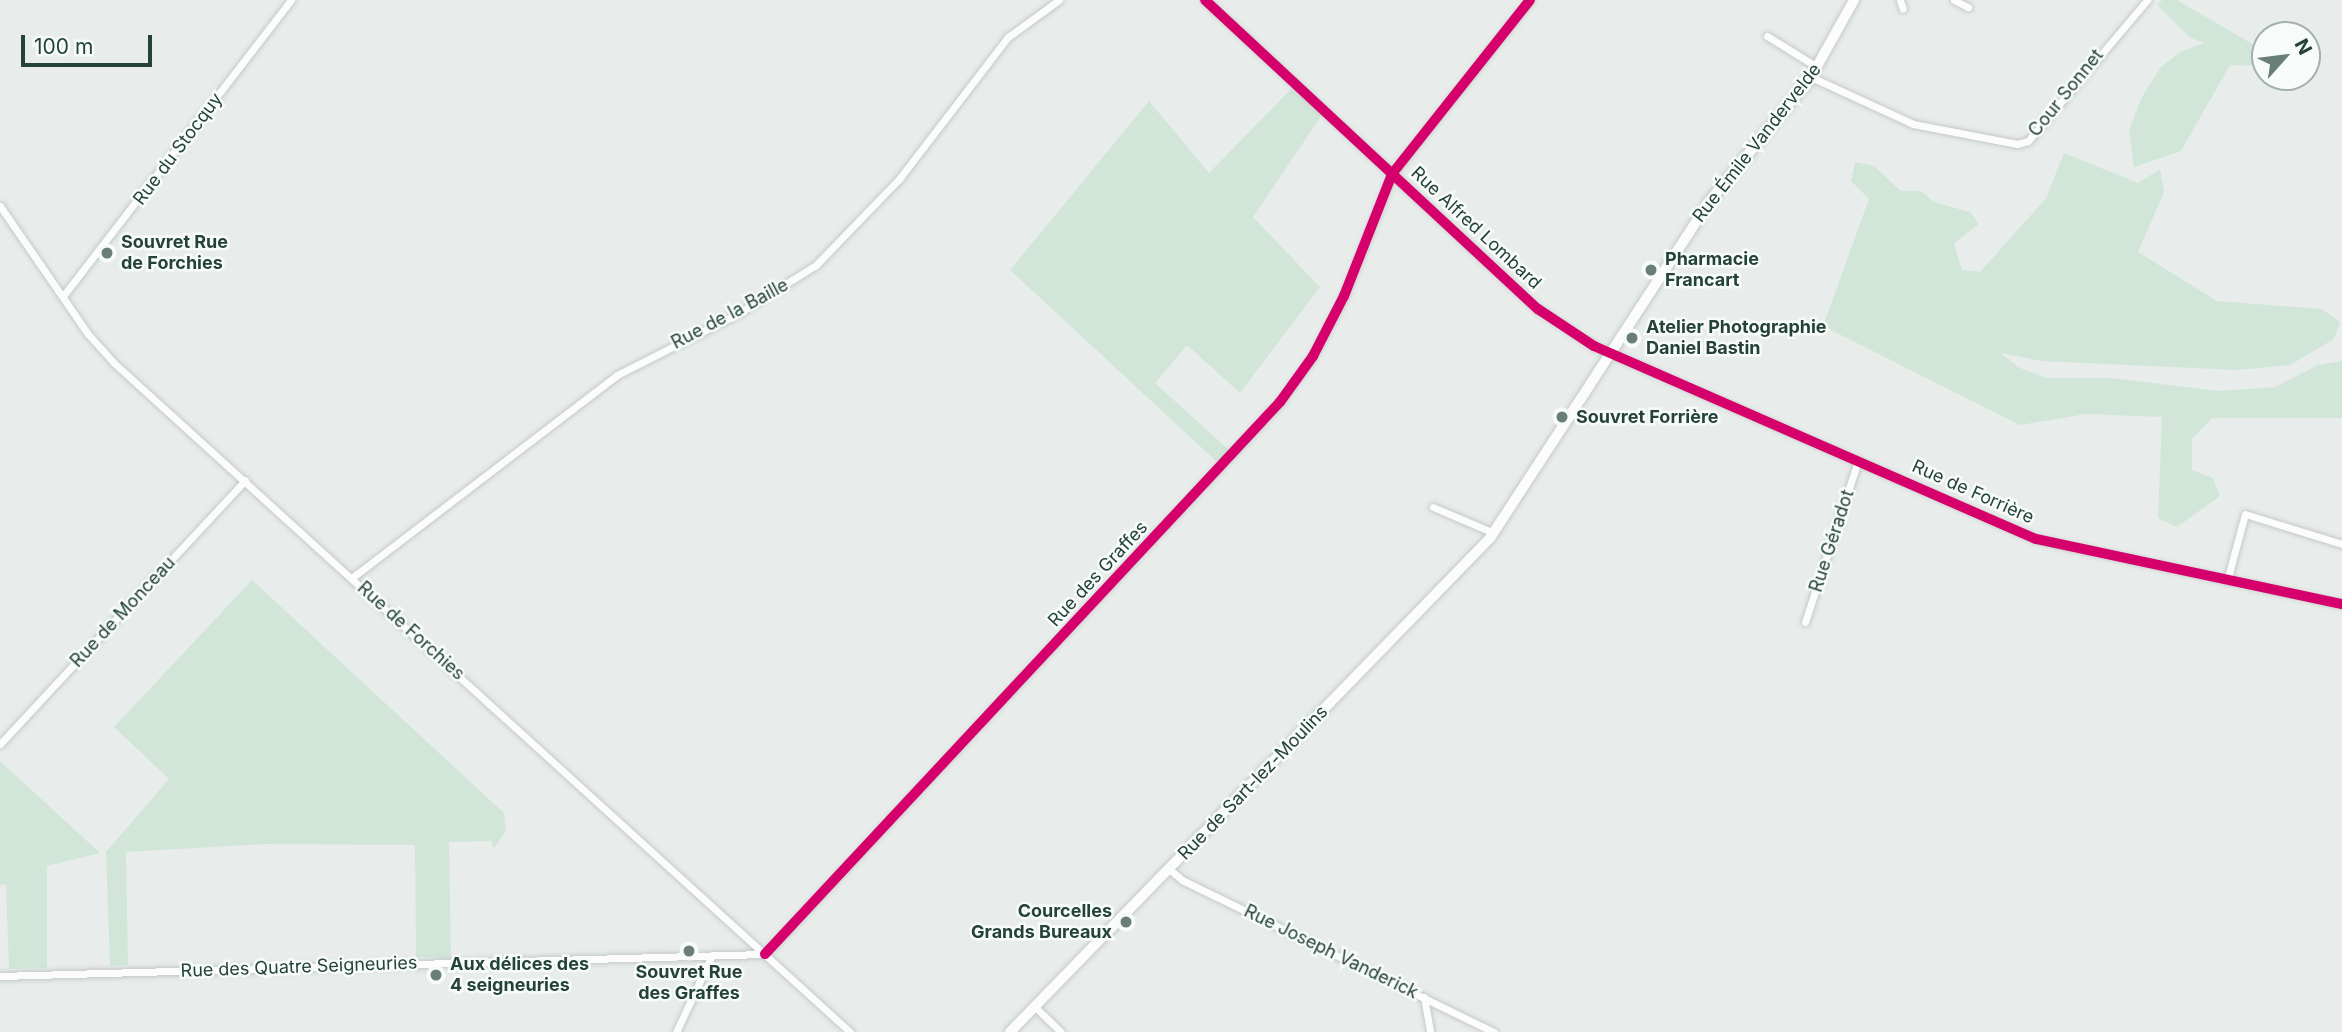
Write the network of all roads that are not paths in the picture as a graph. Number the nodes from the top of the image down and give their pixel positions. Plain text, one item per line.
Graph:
1 (291, 0) edge
2 (1059, 0) edge
3 (1205, 0) edge
4 (1530, 0) edge
5 (1854, 0) edge
6 (1900, 0) edge
7 (1954, 0) edge
8 (2147, 0) edge
9 (1968, 7) dead end
10 (1903, 9) dead end
11 (1767, 36) dead end
12 (1817, 66) junction
13 (1811, 77) junction
14 (1392, 174) junction
15 (0, 206) edge
16 (63, 296) junction
17 (1610, 352) junction
18 (1858, 461) junction
19 (245, 480) junction
20 (1433, 507) dead end
21 (1494, 533) junction
22 (2342, 544) edge
23 (353, 577) junction
24 (2227, 581) junction
25 (2342, 604) edge
26 (1805, 622) dead end
27 (0, 744) edge
28 (1169, 869) junction
29 (765, 954) junction
30 (712, 955) junction
31 (0, 976) edge
32 (1424, 998) junction
33 (1035, 1007) junction
34 (676, 1032) edge
35 (850, 1032) edge
36 (1010, 1032) edge
37 (1061, 1032) edge
38 (1430, 1032) edge
39 (1494, 1032) edge

1 - 16 street, Rue du Stocquy
2 - 23 street, Rue de la Baille
3 - 14 street, Rue Alfred Lombard
4 - 14 street, Rue des Graffes
5 - 12 main road, Rue Émile Vandervelde
6 - 10 street
7 - 9 street
8 - 13 street, Cour Sonnet
11 - 12 street
12 - 13 main road, Rue Émile Vandervelde
13 - 17 main road, Rue Émile Vandervelde
14 - 17 street, Rue Alfred Lombard
14 - 29 street, Rue des Graffes
15 - 16 street, Rue de Forchies
16 - 19 street, Rue de Forchies
17 - 18 street, Rue de Forrière
17 - 21 main road, Rue de Sart-lez-Moulins
18 - 24 street, Rue de Forrière
18 - 26 street, Rue Géradot
19 - 23 street, Rue de Forchies
19 - 27 street, Rue de Monceau
20 - 21 street
21 - 28 main road, Rue de Sart-lez-Moulins
22 - 24 street
23 - 29 street, Rue de Forchies
24 - 25 street, Rue de Forrière
28 - 32 street, Rue Joseph Vanderick
28 - 33 main road, Rue de Sart-lez-Moulins
29 - 30 street, Rue des Quatre Seigneuries
29 - 35 street, Rue de Forchies
30 - 31 street, Rue des Quatre Seigneuries
30 - 34 street
32 - 38 street
32 - 39 street, Rue Joseph Vanderick
33 - 36 main road, Rue de Sart-lez-Moulins
33 - 37 street

